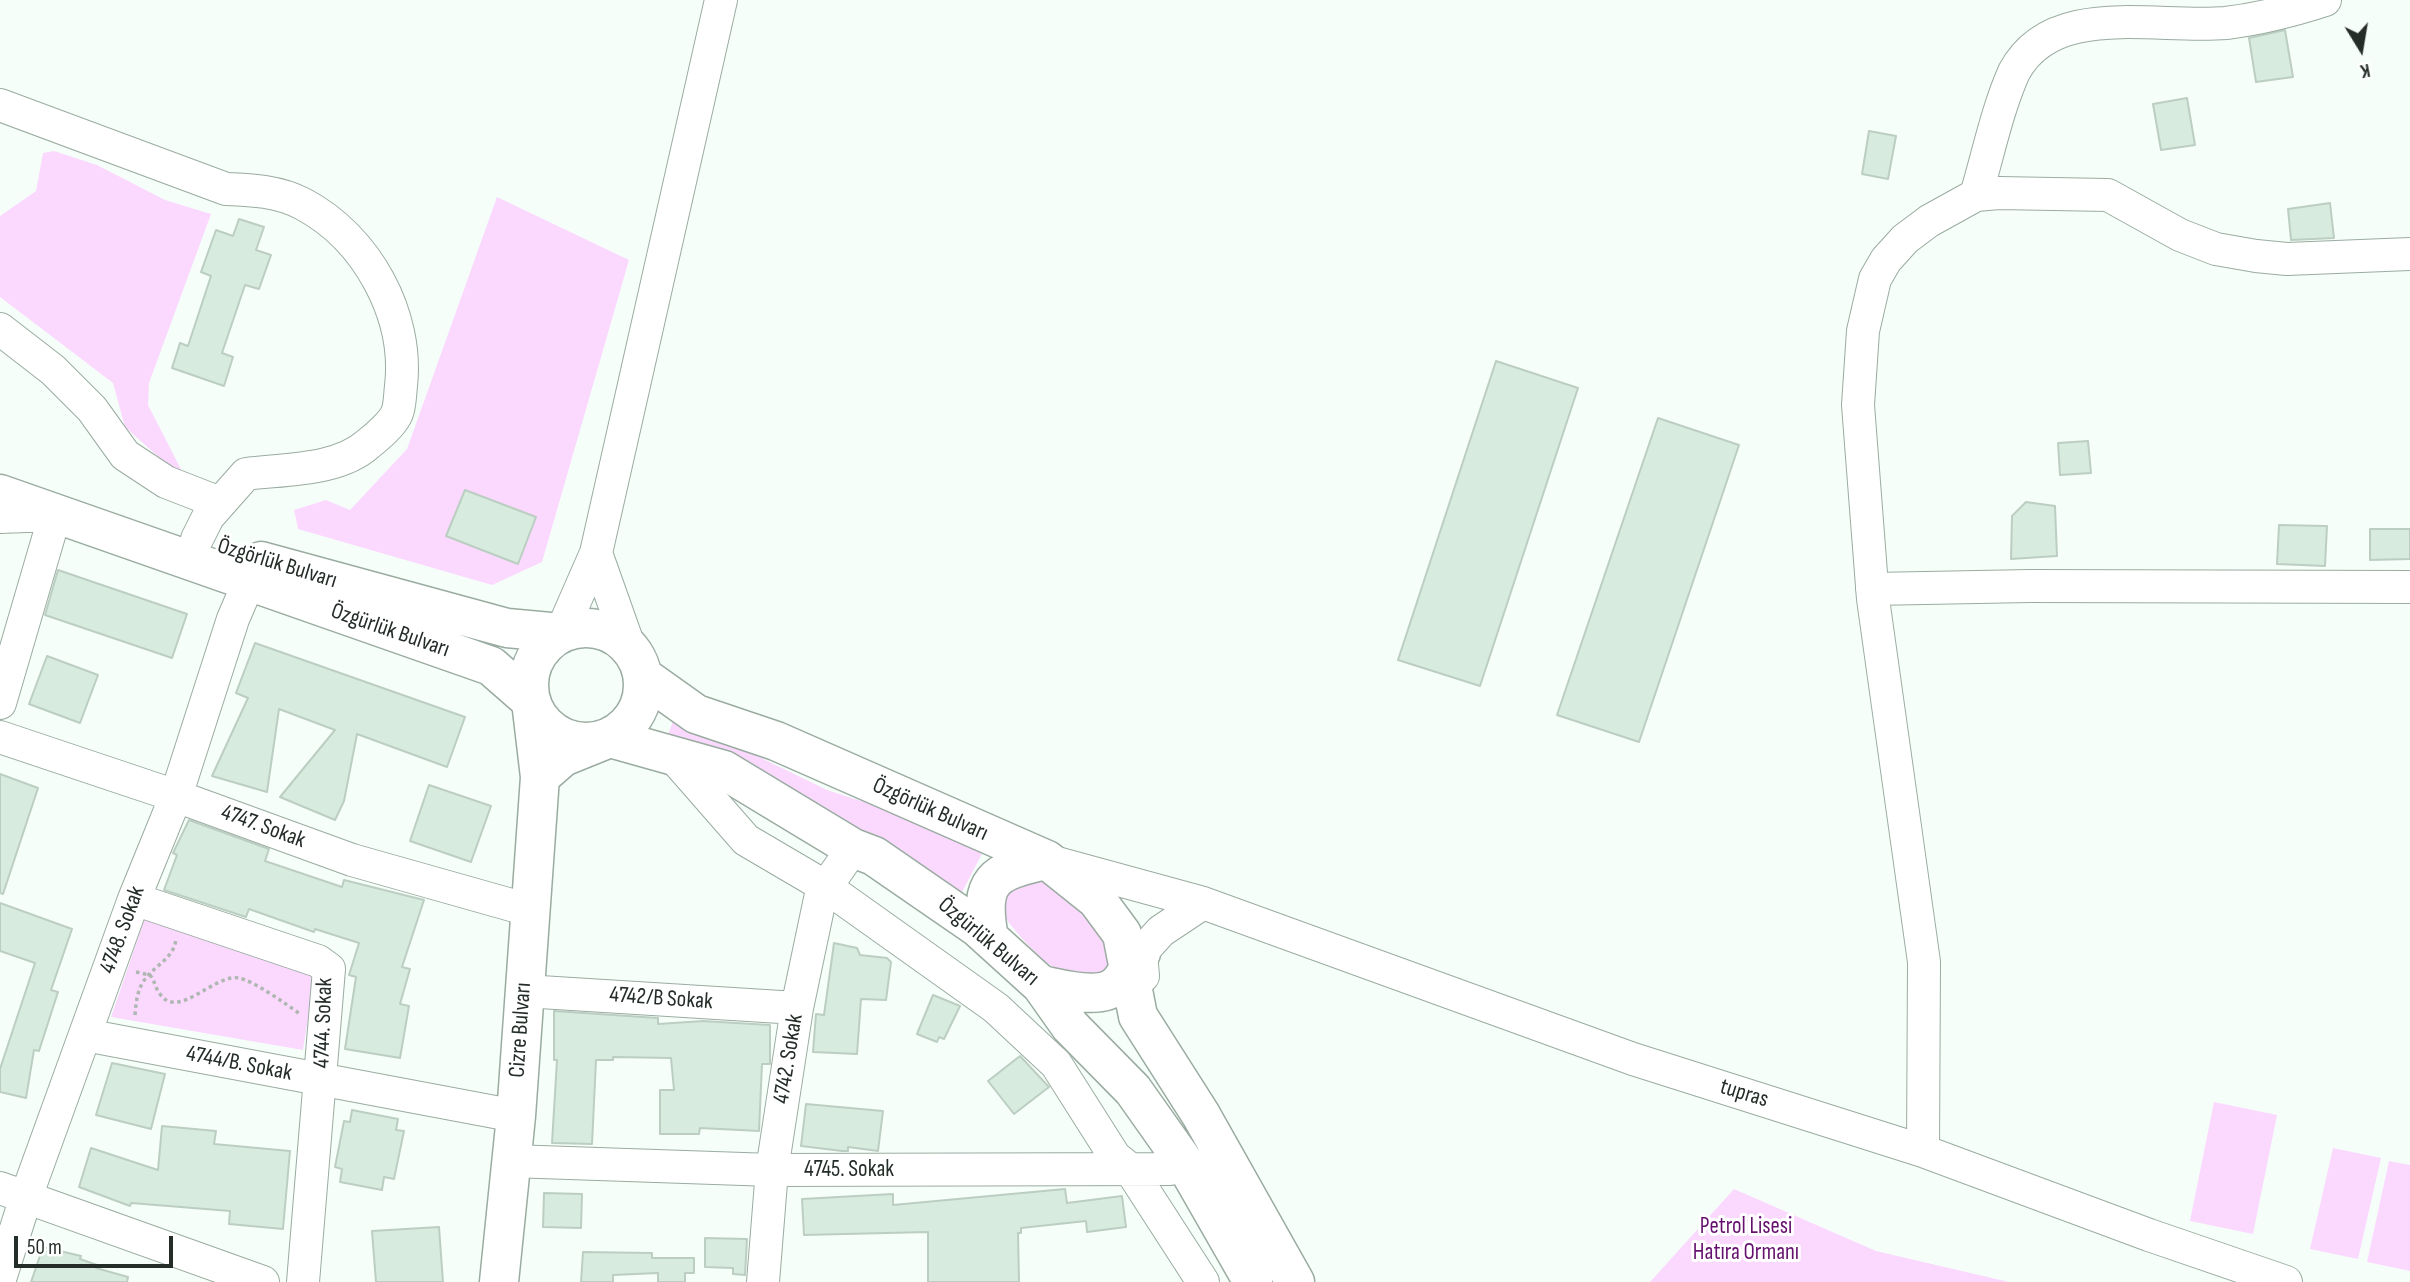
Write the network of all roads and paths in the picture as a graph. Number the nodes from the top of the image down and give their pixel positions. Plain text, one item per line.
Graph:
1 (721, 0) edge
2 (2325, 0) edge
3 (0, 106) edge
4 (1976, 195) junction
5 (2410, 254) edge
6 (0, 329) edge
7 (0, 467) edge
8 (0, 495) edge
9 (220, 503) junction
10 (55, 515) junction
11 (0, 517) edge
12 (197, 540) junction
13 (596, 553) junction
14 (249, 582) junction
15 (2410, 586) edge
16 (1872, 589) junction
17 (561, 633) junction
18 (636, 662) junction
19 (531, 701) junction
20 (0, 703) edge
21 (0, 737) edge
22 (610, 738) junction
23 (669, 752) junction
24 (540, 777) junction
25 (176, 796) junction
26 (853, 848) junction
27 (1047, 860) junction
28 (826, 887) junction
29 (134, 899) junction
30 (1203, 902) junction
31 (529, 910) junction
32 (174, 912) junction
33 (989, 938) junction
34 (1135, 957) junction
35 (112, 960) junction
36 (150, 975) junction
37 (1041, 985) junction
38 (524, 991) junction
39 (797, 1008) junction
40 (135, 1015) dead end
41 (326, 1031) junction
42 (85, 1035) junction
43 (321, 1079) junction
44 (516, 1116) junction
45 (1923, 1151) junction
46 (511, 1161) junction
47 (1186, 1164) junction
48 (1130, 1169) junction
49 (772, 1170) junction
50 (13, 1192) edge
51 (192, 1270) edge
52 (0, 1279) edge
53 (1242, 1279) edge
54 (263, 1282) edge
55 (303, 1282) edge
56 (499, 1282) edge
57 (763, 1282) edge
58 (1203, 1282) edge
59 (1295, 1282) edge
60 (2286, 1282) edge

1 - 13 street
2 - 4 street
3 - 9 street
4 - 5 street
4 - 16 street
6 - 9 street
7 - 12 main road, Özgörlük Bulvarı
8 - 10 main road, Özgürlük Bulvarı
9 - 12 street
10 - 11 street
10 - 14 main road, Özgürlük Bulvarı
10 - 20 street
12 - 17 main road, Özgörlük Bulvarı
13 - 17 street
13 - 18 street
14 - 19 main road, Özgürlük Bulvarı
14 - 25 street, 4748. Sokak
15 - 16 street
16 - 45 street
17 - 18 main road
17 - 19 main road
18 - 22 main road
18 - 27 main road, Özgörlük Bulvarı
19 - 22 main road
19 - 24 main road, Cizre Bulvarı
21 - 25 street, 4747. Sokak
22 - 23 main road, Özgürlük Bulvarı
22 - 24 main road
23 - 26 main road, Özgürlük Bulvarı
23 - 28 street
24 - 31 main road, Cizre Bulvarı
25 - 29 street, 4748. Sokak
25 - 31 street, 4747. Sokak
26 - 28 street, 4742. Sokak
26 - 33 main road, Özgürlük Bulvarı
27 - 30 street, tupras
27 - 33 main road
27 - 34 main road, Özgörlük Bulvarı
28 - 39 street, 4742. Sokak
28 - 48 street
29 - 32 street, 4744. Sokak
29 - 35 street, 4748. Sokak
30 - 34 street
30 - 45 street, tupras
31 - 38 main road, Cizre Bulvarı
32 - 36 path
32 - 41 street, 4744. Sokak
33 - 37 main road, Özgürlük Bulvarı
34 - 37 main road
34 - 59 main road, Özgörlük Bulvarı
35 - 36 path
35 - 42 street, 4748. Sokak
36 - 40 path
36 - 41 path
37 - 47 main road, Özgürlük Bulvarı
38 - 39 street, 4742/B Sokak
38 - 44 main road, Cizre Bulvarı
39 - 49 street, 4742. Sokak
41 - 43 street, 4744. Sokak
42 - 43 street, 4744/B. Sokak
42 - 50 street, 4748. Sokak
43 - 44 street, 4744/B. Sokak
43 - 55 street, 4744. Sokak
44 - 46 main road, Cizre Bulvarı
45 - 60 street, tupras
46 - 49 street, 4745. Sokak
46 - 56 main road, Cizre Bulvarı
47 - 48 street, 4745. Sokak
47 - 53 main road, Özgürlük Bulvarı
48 - 49 street, 4745. Sokak
48 - 58 street
49 - 57 street, 4742. Sokak
50 - 51 street
50 - 52 street, 4748. Sokak
51 - 54 street

